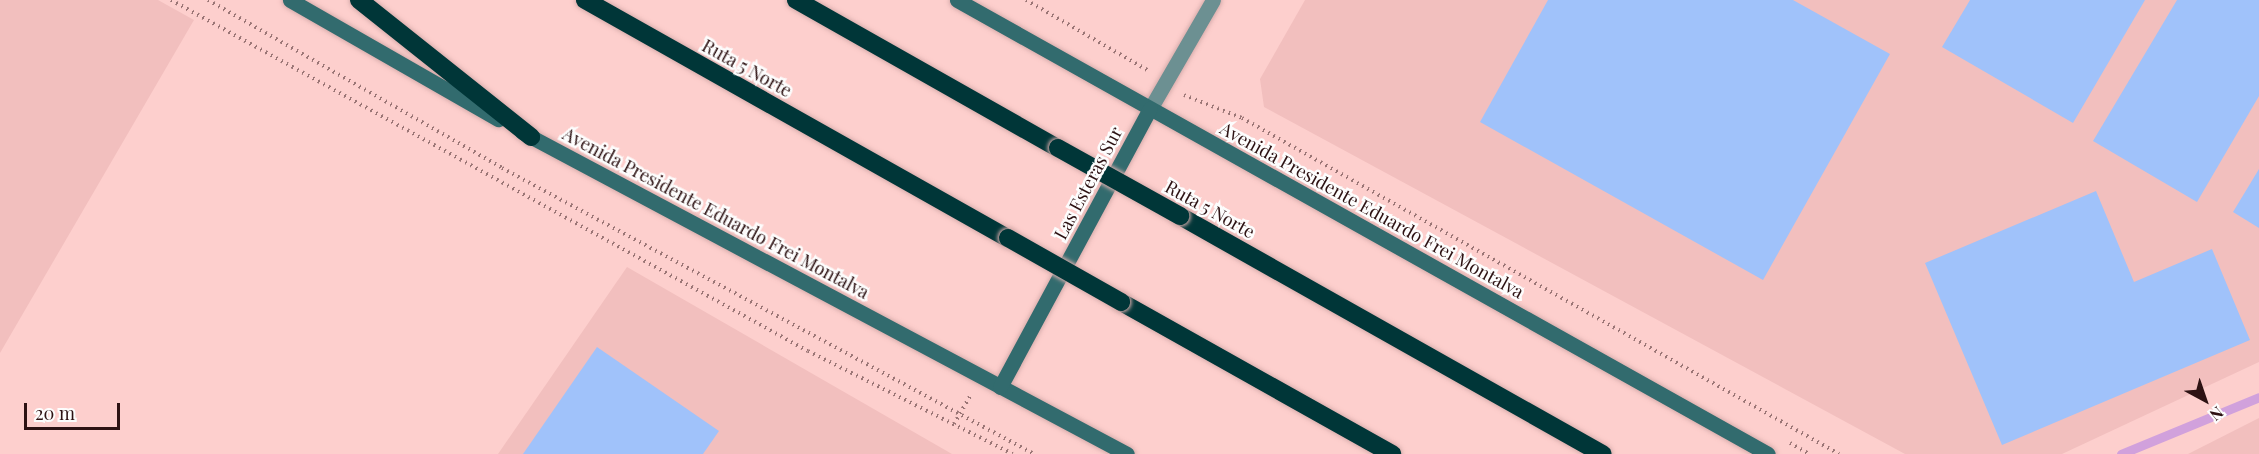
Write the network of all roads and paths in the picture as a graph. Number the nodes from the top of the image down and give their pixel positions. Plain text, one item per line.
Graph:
1 (171, 0) edge
2 (208, 0) edge
3 (290, 0) edge
4 (359, 0) edge
5 (585, 0) edge
6 (796, 0) edge
7 (957, 0) edge
8 (1026, 0) edge
9 (1213, 0) edge
10 (1163, 87) junction
11 (1150, 109) junction
12 (531, 137) junction
13 (981, 377) junction
14 (1000, 387) junction
15 (960, 414) junction
16 (954, 424) junction
17 (1013, 454) edge
18 (1034, 454) edge
19 (1127, 454) edge
20 (1392, 454) edge
21 (1603, 454) edge
22 (1768, 454) edge
23 (1839, 454) edge

1 - 16 path
2 - 15 path
3 - 12 main road, Avenida Presidente Eduardo Frei Montalva
4 - 12 highway
5 - 20 highway, Ruta 5 Norte, bridge
6 - 21 highway, Ruta 5 Norte, bridge
7 - 11 main road, Avenida Presidente Eduardo Frei Montalva
8 - 10 path
9 - 10 street, Las Esteras Sur
10 - 11 street, Las Esteras Sur
10 - 23 path
11 - 14 main road, Las Esteras Sur
11 - 22 main road, Avenida Presidente Eduardo Frei Montalva
12 - 13 main road, Avenida Presidente Eduardo Frei Montalva
13 - 14 main road, Avenida Presidente Eduardo Frei Montalva
13 - 15 path
14 - 19 main road, Avenida Presidente Eduardo Frei Montalva
15 - 16 path
15 - 18 path
16 - 17 path

